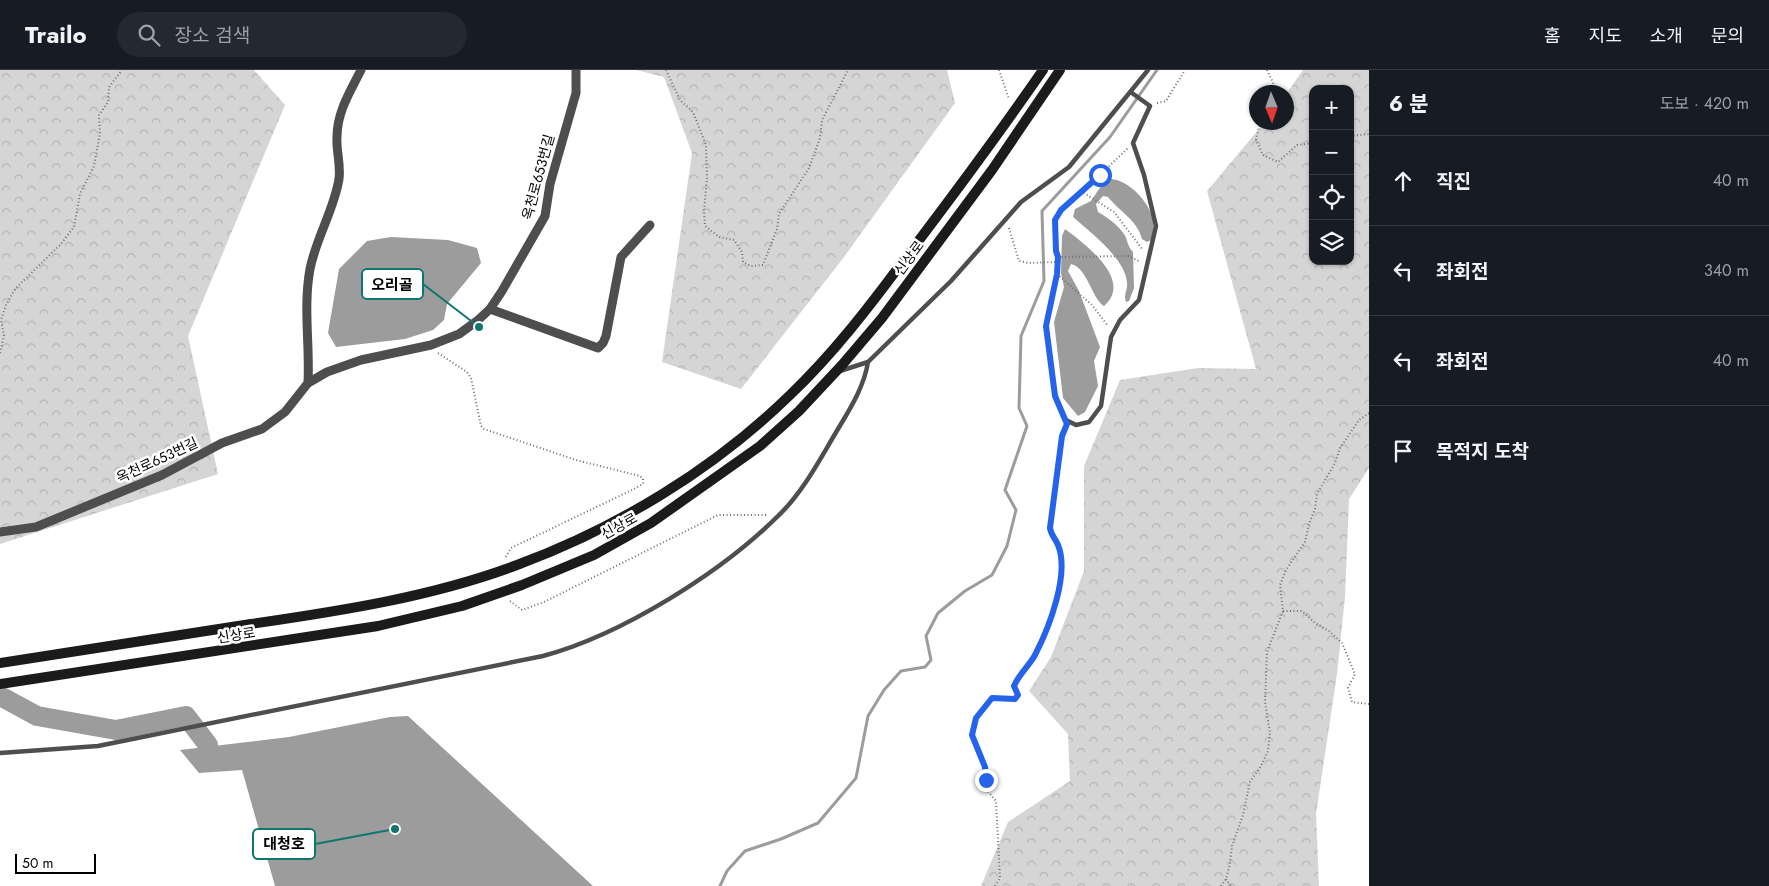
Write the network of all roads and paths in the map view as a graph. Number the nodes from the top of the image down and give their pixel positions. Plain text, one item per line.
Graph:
1 (122, 70) edge
2 (361, 70) edge
3 (576, 70) edge
4 (666, 70) edge
5 (848, 70) edge
6 (999, 70) edge
7 (1043, 70) edge
8 (1060, 70) edge
9 (1148, 70) edge
10 (1185, 70) edge
11 (1267, 70) edge
12 (1274, 85) edge
13 (1132, 93) junction
14 (1150, 106) junction
15 (1016, 109) junction
16 (1258, 130) edge
17 (1369, 134) edge
18 (1354, 136) edge
19 (1133, 143) junction
20 (1309, 144) edge
21 (1082, 193) junction
22 (650, 225) dead end
23 (1009, 228) dead end
24 (1058, 257) junction
25 (1149, 259) junction
26 (1137, 261) dead end
27 (1056, 262) junction
28 (1057, 274) junction
29 (490, 309) junction
30 (1114, 332) junction
31 (0, 353) edge
32 (439, 354) dead end
33 (868, 362) junction
34 (835, 373) junction
35 (308, 383) junction
36 (1369, 413) edge
37 (1066, 420) junction
38 (766, 515) dead end
39 (0, 532) edge
40 (503, 562) dead end
41 (507, 596) dead end
42 (1283, 611) junction
43 (0, 663) edge
44 (0, 684) edge
45 (1369, 704) edge
46 (0, 753) edge
47 (1226, 879) junction
48 (995, 886) edge
49 (1221, 886) edge
50 (1231, 886) edge

1 - 31 path
2 - 35 street
3 - 29 street, 옥천로653번길
4 - 5 path
6 - 15 path
7 - 15 street, 신상로
8 - 34 street, 신상로
9 - 13 lane
10 - 14 path
11 - 12 path
13 - 14 lane
13 - 33 lane
14 - 19 lane
15 - 43 street, 신상로
16 - 20 path
17 - 18 path
19 - 21 path
19 - 25 lane
21 - 24 path
21 - 25 path
22 - 29 street
23 - 27 path
24 - 26 path
24 - 27 path
25 - 30 lane
27 - 28 path
28 - 30 path
28 - 37 path
29 - 35 street, 옥천로653번길
30 - 37 lane
32 - 40 path
33 - 34 lane
33 - 46 lane
34 - 44 street, 신상로
35 - 39 street, 옥천로653번길
36 - 42 path
37 - 48 path
38 - 41 path
42 - 45 path
42 - 47 path
47 - 49 path
47 - 50 path

